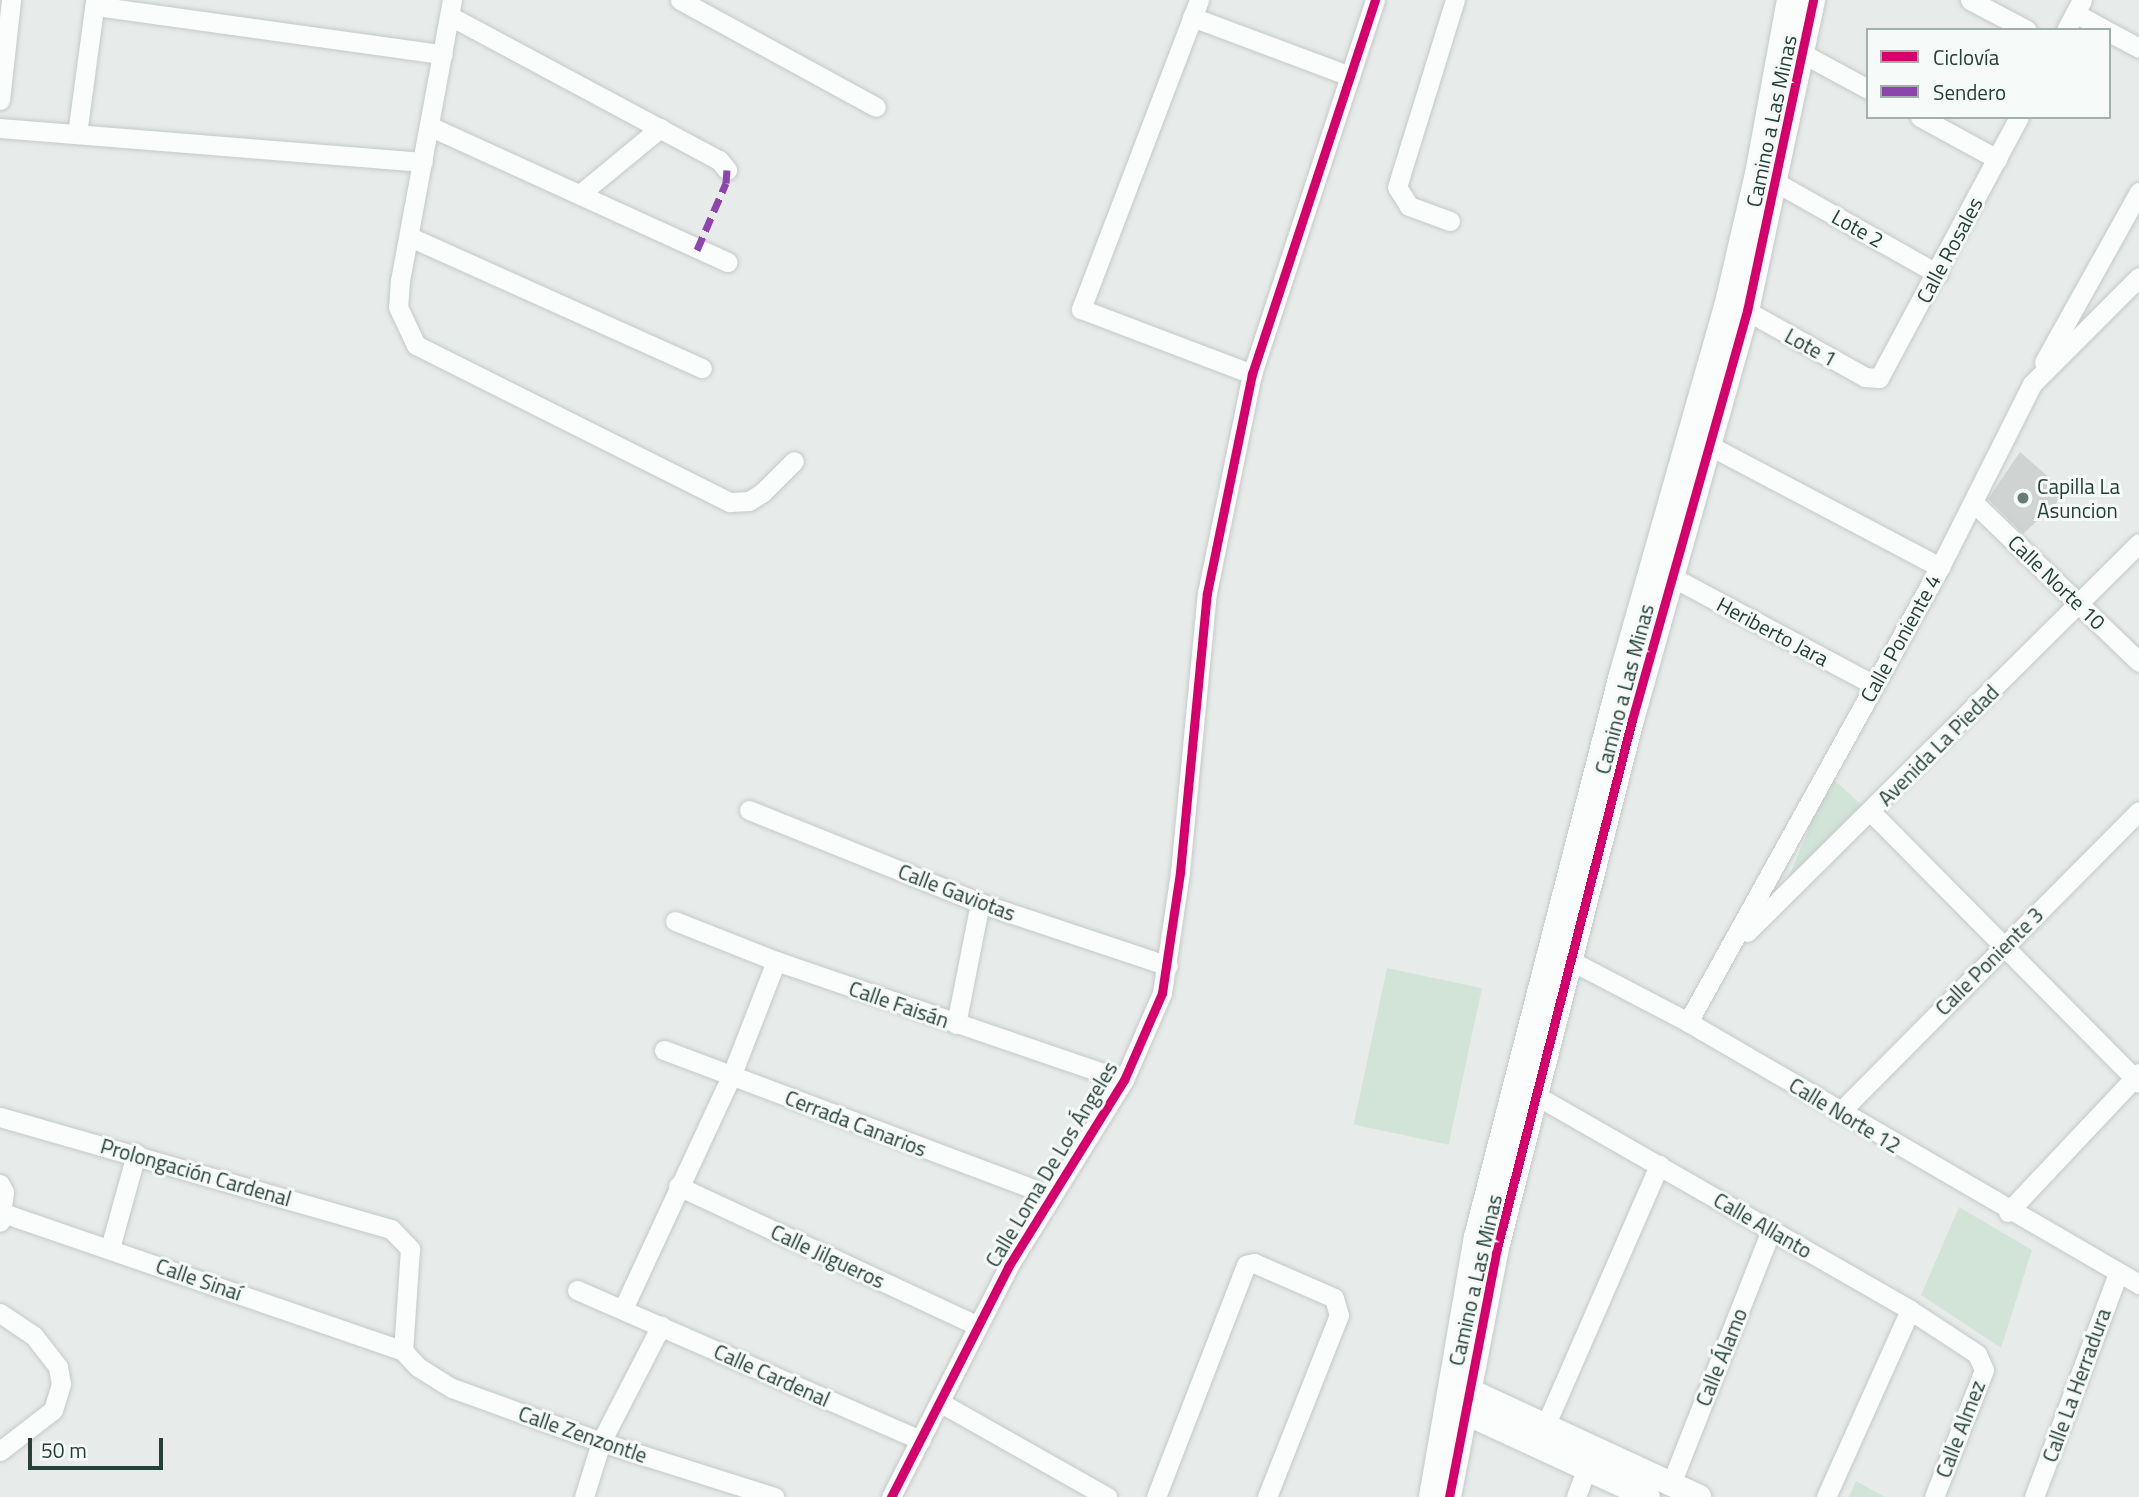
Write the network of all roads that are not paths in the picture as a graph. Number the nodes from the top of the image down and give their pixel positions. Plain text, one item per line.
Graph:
1 (11, 0) edge
2 (680, 0) edge
3 (1376, 0) edge
4 (1455, 0) edge
5 (1789, 0) edge
6 (1813, 0) edge
7 (1970, 0) edge
8 (95, 3) edge
9 (451, 8) edge
10 (1196, 8) edge
11 (2075, 14) edge
12 (2023, 28) edge
13 (2102, 28) edge
14 (2111, 33) edge
15 (2139, 48) edge
16 (443, 54) junction
17 (1805, 55) junction
18 (1350, 76) junction
19 (1866, 88) edge
20 (0, 100) edge
21 (876, 107) dead end
22 (1924, 119) edge
23 (2018, 119) edge
24 (429, 126) junction
25 (0, 128) edge
26 (660, 128) junction
27 (77, 134) junction
28 (1997, 159) junction
29 (423, 162) junction
30 (727, 170) dead end
31 (1777, 183) junction
32 (2139, 192) edge
33 (580, 194) junction
34 (1450, 221) dead end
35 (410, 237) junction
36 (727, 262) dead end
37 (1938, 274) junction
38 (2139, 277) edge
39 (1747, 310) junction
40 (702, 368) dead end
41 (1252, 374) junction
42 (1876, 380) joint
43 (2032, 384) junction
44 (1699, 440) junction
45 (794, 461) dead end
46 (1974, 503) junction
47 (2139, 544) edge
48 (1940, 567) junction
49 (1672, 577) junction
50 (2080, 603) junction
51 (2139, 662) edge
52 (1874, 685) junction
53 (749, 810) dead end
54 (2139, 811) edge
55 (1871, 812) junction
56 (981, 903) junction
57 (676, 921) dead end
58 (1734, 944) junction
59 (2004, 946) junction
60 (1549, 951) junction
61 (776, 961) junction
62 (1573, 961) junction
63 (1168, 966) junction
64 (1688, 1022) junction
65 (956, 1024) junction
66 (664, 1050) dead end
67 (732, 1074) junction
68 (2137, 1078) edge
69 (1124, 1080) junction
70 (1537, 1096) junction
71 (1840, 1112) junction
72 (0, 1117) edge
73 (136, 1154) junction
74 (1658, 1165) junction
75 (0, 1184) edge
76 (678, 1186) junction
77 (1049, 1195) junction
78 (2008, 1212) junction
79 (1, 1217) edge
80 (1771, 1230) junction
81 (110, 1248) junction
82 (2118, 1273) junction
83 (2139, 1284) edge
84 (577, 1290) dead end
85 (623, 1309) junction
86 (1910, 1310) junction
87 (0, 1313) edge
88 (661, 1326) junction
89 (978, 1326) junction
90 (403, 1351) junction
91 (1983, 1361) joint
92 (1457, 1396) junction
93 (941, 1403) junction
94 (1546, 1424) junction
95 (921, 1440) junction
96 (601, 1442) junction
97 (0, 1451) edge
98 (1587, 1467) junction
99 (1671, 1484) junction
100 (729, 1490) edge
101 (584, 1497) edge
102 (774, 1497) edge
103 (891, 1497) edge
104 (1107, 1497) edge
105 (1156, 1497) edge
106 (1267, 1497) edge
107 (1430, 1497) edge
108 (1449, 1497) edge
109 (1576, 1497) edge
110 (1648, 1497) edge
111 (1699, 1497) edge
112 (1826, 1497) edge
113 (1934, 1497) edge
114 (2035, 1497) edge

1 - 20 street
2 - 21 street
3 - 18 street, Calle Loma De Los Ángeles
4 - 34 street
5 - 44 street, Camino a Las Minas
6 - 17 street, Camino a Las Minas
7 - 12 street
8 - 16 street
8 - 27 street
9 - 16 street
9 - 26 street
10 - 18 street
10 - 41 street
11 - 13 street
14 - 15 street
16 - 24 street
17 - 19 street
17 - 31 street, Camino a Las Minas
18 - 41 street, Calle Loma De Los Ángeles
22 - 28 street
23 - 28 street, Calle Rosales
24 - 29 street
24 - 33 street
25 - 27 street
26 - 30 street
26 - 33 street
27 - 29 street
28 - 37 street, Calle Rosales
29 - 35 street
31 - 37 street, Lote 2
31 - 39 street, Camino a Las Minas
32 - 43 street
33 - 36 street
35 - 40 street
35 - 45 street
37 - 42 street, Calle Rosales
38 - 43 street, Calle Poniente 4
39 - 42 street, Lote 1
39 - 44 street, Camino a Las Minas
41 - 63 street, Calle Loma De Los Ángeles
43 - 46 street, Calle Poniente 4
44 - 48 street
44 - 49 street, Camino a Las Minas
44 - 60 street, Camino a Las Minas
46 - 48 street, Calle Poniente 4
46 - 50 street, Calle Norte 10
47 - 50 street, Avenida La Piedad
48 - 52 street, Calle Poniente 4
49 - 52 street, Heriberto Jara
49 - 62 street, Camino a Las Minas
50 - 51 street, Calle Norte 10
50 - 55 street, Avenida La Piedad
52 - 58 street, Calle Poniente 4
53 - 56 street, Calle Gaviotas
54 - 59 street, Calle Poniente 3
55 - 58 street, Avenida La Piedad
55 - 59 street
56 - 63 street, Calle Gaviotas
56 - 65 street
57 - 61 street, Calle Faisán
58 - 64 street, Calle Poniente 4
59 - 68 street
59 - 71 street, Calle Poniente 3
60 - 62 street, Calle Norte 12
60 - 92 street, Camino a Las Minas
61 - 65 street, Calle Faisán
61 - 67 street
62 - 64 street, Calle Norte 12
62 - 70 street, Camino a Las Minas
63 - 69 street, Calle Loma De Los Ángeles
64 - 71 street, Calle Norte 12
65 - 69 street, Calle Faisán
66 - 67 street, Cerrada Canarios
67 - 76 street
67 - 77 street, Cerrada Canarios
68 - 78 street
69 - 77 street, Calle Loma De Los Ángeles
70 - 74 street, Calle Allanto
70 - 92 street, Camino a Las Minas
71 - 78 street, Calle Norte 12
72 - 73 street, Prolongación Cardenal
73 - 81 street
73 - 90 street, Prolongación Cardenal
74 - 80 street, Calle Allanto
74 - 94 street
75 - 79 street
76 - 85 street
76 - 89 street, Calle Jilgueros
77 - 89 street, Calle Loma De Los Ángeles
78 - 82 street, Calle Norte 12
79 - 81 street, Calle Sinaí
80 - 86 street, Calle Allanto
80 - 99 street, Calle Álamo
81 - 90 street, Calle Sinaí
82 - 83 street, Calle Norte 12
82 - 114 street, Calle La Herradura
84 - 85 street, Calle Cardenal
85 - 88 street, Calle Cardenal
86 - 91 street, Calle Allanto
86 - 112 street
87 - 97 street
88 - 95 street, Calle Cardenal
88 - 96 street
89 - 93 street, Calle Loma De Los Ángeles
90 - 96 street, Calle Zenzontle
91 - 113 street, Calle Almez
92 - 94 street
92 - 98 street
92 - 107 street
92 - 108 street
93 - 95 street, Calle Loma De Los Ángeles
93 - 104 street
94 - 99 street
95 - 103 street, Calle Loma De Los Ángeles
96 - 100 street, Calle Zenzontle
96 - 101 street
98 - 109 street
98 - 110 street
99 - 111 street
100 - 102 street, Calle Zenzontle
105 - 106 street

